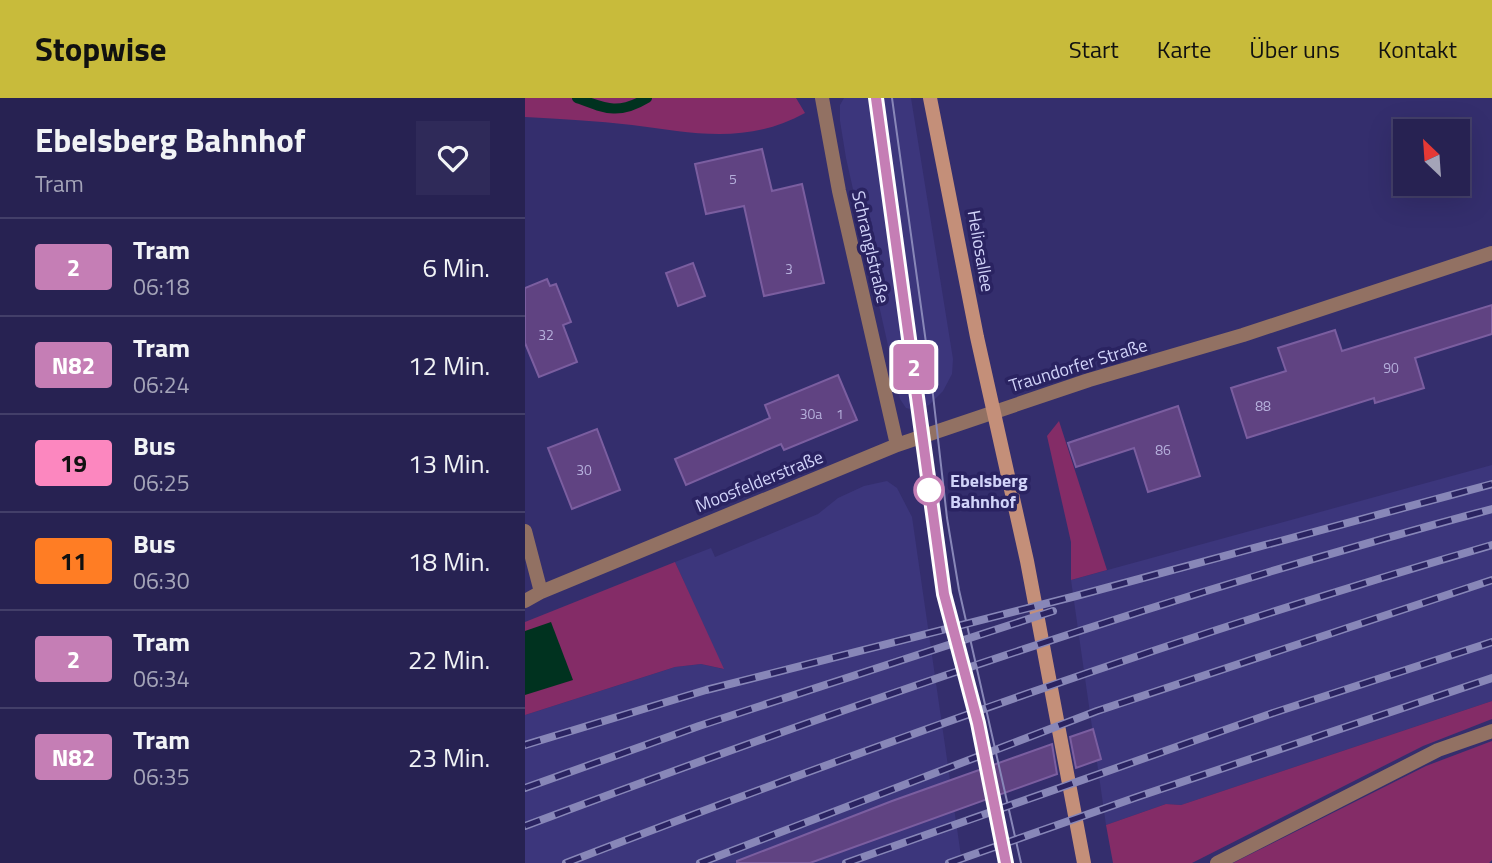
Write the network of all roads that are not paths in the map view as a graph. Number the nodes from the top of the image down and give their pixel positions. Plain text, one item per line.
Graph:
1 (822, 98) edge
2 (930, 98) edge
3 (1492, 253) edge
4 (995, 411) junction
5 (897, 445) junction
6 (525, 531) edge
7 (541, 592) junction
8 (525, 601) edge
9 (1492, 731) edge
10 (1084, 863) edge
11 (1217, 863) edge

1 - 5 street, Schranglstraße
2 - 4 street, Heliosallee
3 - 4 street, Traundorfer Straße
4 - 5 street, Moosfelderstraße
4 - 10 street, Traundorfer Straße
5 - 7 street, Moosfelderstraße
6 - 7 street
7 - 8 street, Moosfelderstraße
9 - 11 street

